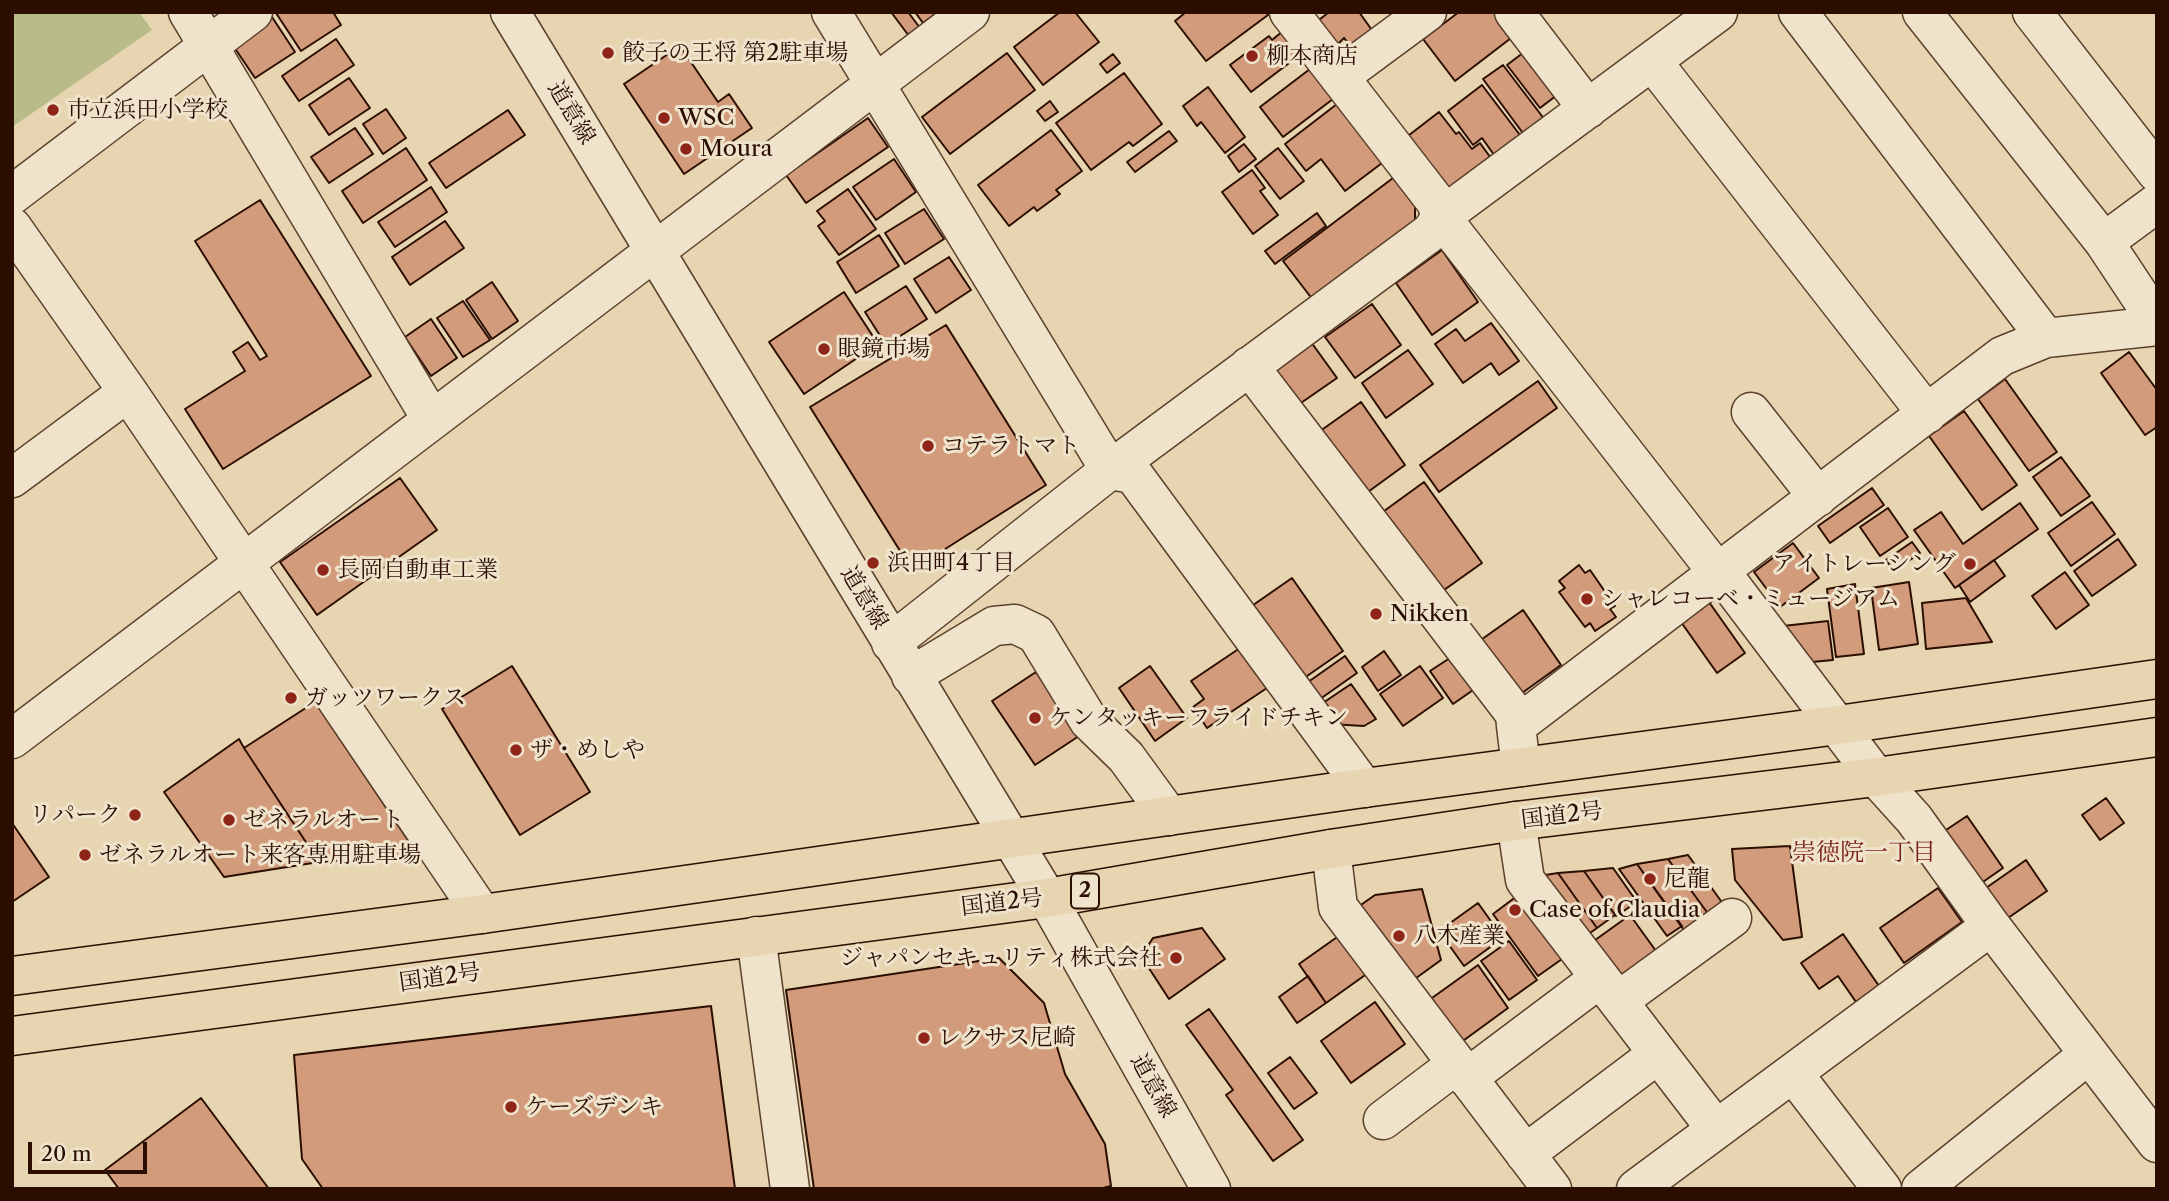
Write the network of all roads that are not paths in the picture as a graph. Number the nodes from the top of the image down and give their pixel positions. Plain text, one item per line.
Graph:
1 (188, 12) edge
2 (253, 12) edge
3 (510, 12) edge
4 (831, 12) edge
5 (970, 12) edge
6 (1289, 12) edge
7 (1427, 12) edge
8 (1514, 12) edge
9 (1718, 12) edge
10 (1798, 12) edge
11 (1922, 12) edge
12 (2032, 12) edge
13 (207, 45) junction
14 (1652, 61) junction
15 (1339, 77) junction
16 (875, 85) junction
17 (1588, 109) junction
18 (2157, 173) edge
19 (12, 195) edge
20 (2157, 203) edge
21 (1441, 217) junction
22 (12, 227) edge
23 (2104, 243) junction
24 (654, 252) junction
25 (2157, 324) edge
26 (2046, 338) junction
27 (1250, 366) junction
28 (128, 392) junction
29 (1751, 412) dead end
30 (1927, 414) junction
31 (432, 420) junction
32 (1110, 470) junction
33 (12, 478) edge
34 (1818, 497) junction
35 (243, 564) junction
36 (1720, 571) junction
37 (891, 643) junction
38 (911, 676) junction
39 (2157, 679) edge
40 (1838, 725) junction
41 (1516, 726) junction
42 (2157, 737) edge
43 (12, 739) edge
44 (1521, 767) junction
45 (1876, 777) junction
46 (1364, 788) junction
47 (1169, 816) junction
48 (1517, 821) junction
49 (1010, 839) junction
50 (1331, 849) junction
51 (1047, 898) junction
52 (482, 914) junction
53 (1732, 918) dead end
54 (1991, 926) junction
55 (756, 936) junction
56 (12, 976) edge
57 (1609, 989) junction
58 (12, 1036) edge
59 (1658, 1054) junction
60 (2089, 1054) junction
61 (1462, 1071) junction
62 (1793, 1073) junction
63 (1383, 1120) dead end
64 (1716, 1129) junction
65 (2157, 1143) edge
66 (1525, 1154) junction
67 (790, 1189) edge
68 (1211, 1189) edge
69 (1552, 1189) edge
70 (1636, 1189) edge
71 (1881, 1189) edge
72 (1921, 1189) edge

1 - 13 street
2 - 13 street
3 - 24 street, 道意線
4 - 16 street
5 - 16 street
6 - 15 street
7 - 15 street
8 - 17 street
9 - 14 street
10 - 26 street
11 - 23 street
12 - 18 street
13 - 19 street
13 - 31 street
14 - 17 street
14 - 30 street
15 - 21 street
16 - 24 street
16 - 32 street
17 - 21 street
20 - 23 street
21 - 27 street
21 - 36 street
22 - 28 street
23 - 25 street
24 - 31 street
24 - 37 street, 道意線
25 - 26 street
26 - 30 street
27 - 32 street
27 - 41 street
28 - 33 street
28 - 35 street
29 - 34 street
30 - 34 street
31 - 35 street
32 - 37 street
32 - 46 street
34 - 36 street
35 - 43 street
35 - 52 street
36 - 40 street
36 - 41 street
37 - 38 street, 道意線
38 - 47 street
38 - 49 street, 道意線
39 - 40 highway
40 - 44 highway
40 - 45 street
41 - 44 street
42 - 45 highway, 国道2号 / 2
44 - 46 highway
45 - 48 highway, 国道2号 / 2
45 - 54 street
46 - 47 highway
47 - 49 highway
48 - 50 highway, 国道2号 / 2
48 - 57 street
49 - 51 street, 道意線
49 - 52 highway
50 - 51 highway, 国道2号 / 2
50 - 61 street
51 - 55 highway, 国道2号 / 2
51 - 68 street, 道意線
52 - 56 highway
53 - 57 street
54 - 60 street
54 - 62 street
55 - 58 highway, 国道2号 / 2
55 - 67 street
57 - 59 street
57 - 61 street
59 - 64 street
59 - 66 street
60 - 65 street
60 - 72 street
61 - 63 street
61 - 66 street
62 - 64 street
62 - 71 street
64 - 70 street
66 - 69 street

